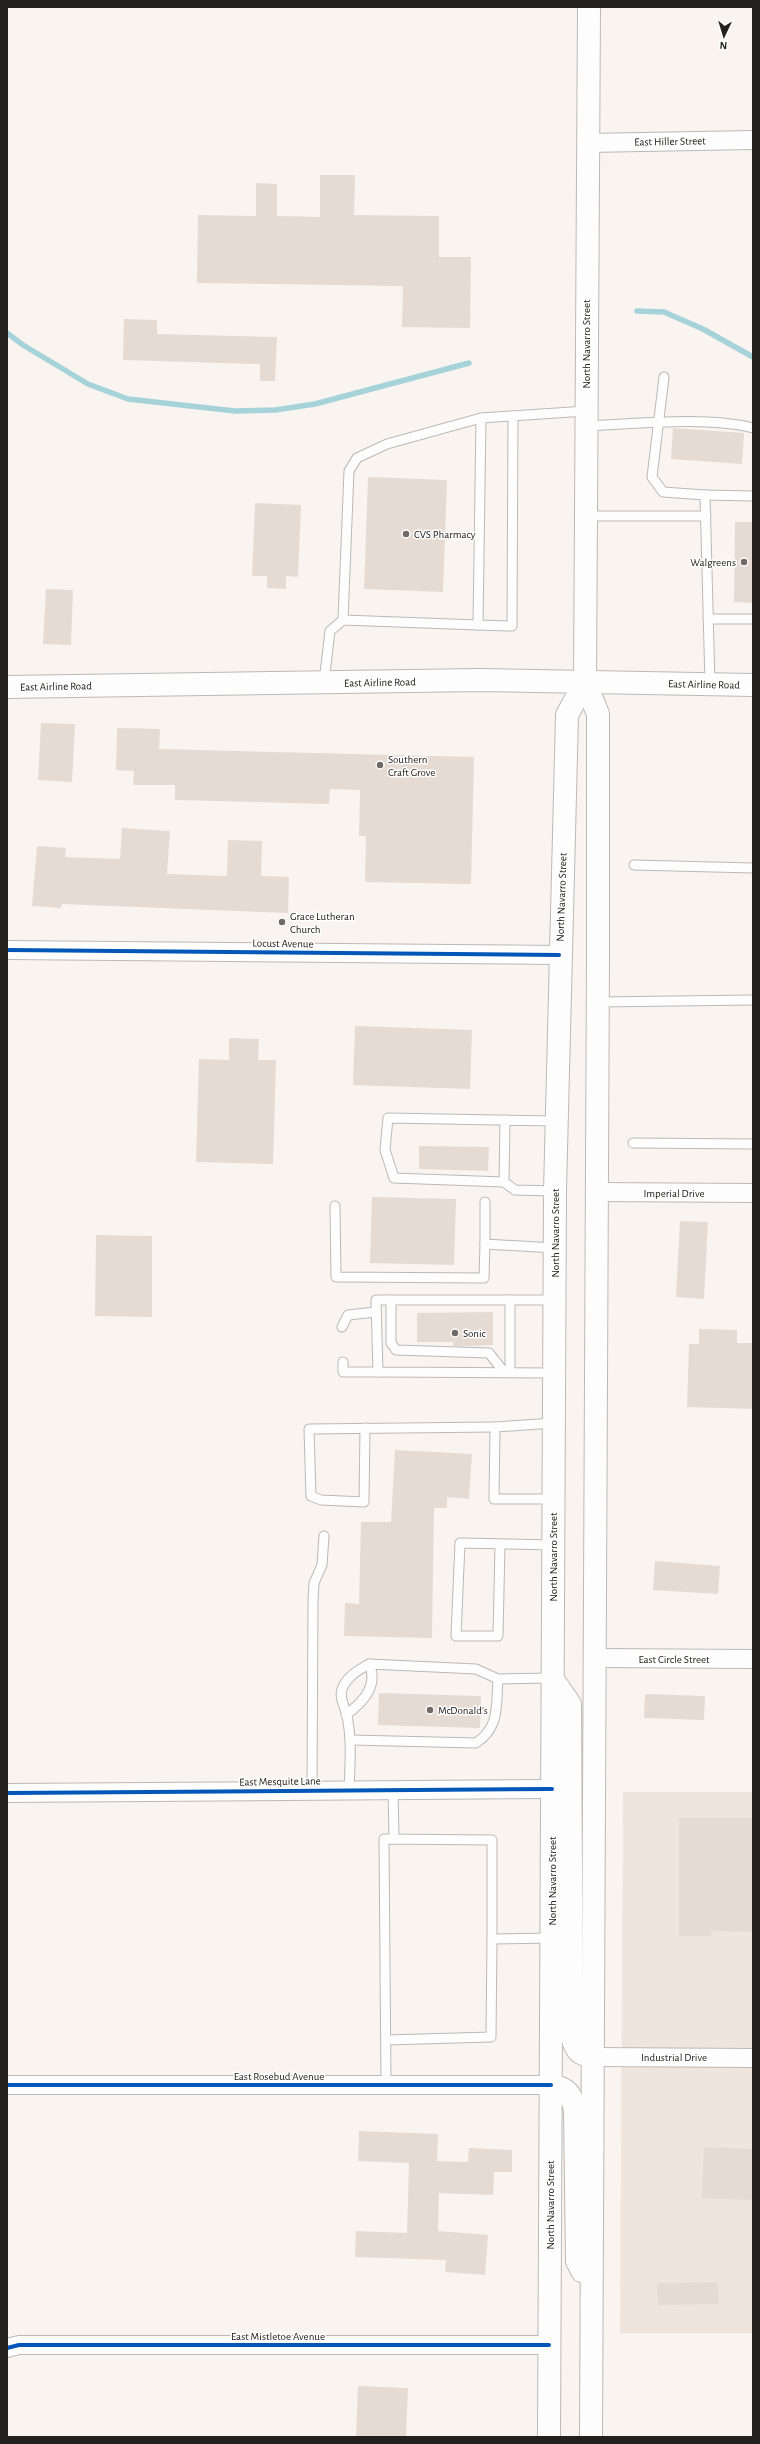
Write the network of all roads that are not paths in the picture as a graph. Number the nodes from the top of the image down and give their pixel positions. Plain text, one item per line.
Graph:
1 (589, 7) edge
2 (753, 140) edge
3 (587, 143) junction
4 (664, 377) dead end
5 (513, 416) junction
6 (481, 418) junction
7 (586, 418) junction
8 (658, 423) junction
9 (753, 428) edge
10 (705, 496) junction
11 (753, 496) edge
12 (586, 516) junction
13 (706, 516) junction
14 (708, 619) junction
15 (343, 620) junction
16 (753, 620) edge
17 (478, 625) junction
18 (324, 682) junction
19 (585, 682) junction
20 (710, 684) junction
21 (753, 685) edge
22 (7, 687) edge
23 (634, 865) dead end
24 (753, 868) edge
25 (7, 950) edge
26 (559, 955) junction
27 (753, 1000) edge
28 (598, 1002) junction
29 (506, 1120) junction
30 (556, 1120) junction
31 (634, 1143) dead end
32 (753, 1144) edge
33 (504, 1182) junction
34 (555, 1191) junction
35 (596, 1192) junction
36 (753, 1193) edge
37 (485, 1202) dead end
38 (335, 1206) dead end
39 (485, 1244) junction
40 (555, 1248) junction
41 (391, 1300) junction
42 (510, 1300) junction
43 (554, 1300) junction
44 (376, 1312) junction
45 (342, 1327) dead end
46 (343, 1362) dead end
47 (378, 1372) junction
48 (507, 1372) junction
49 (554, 1373) junction
50 (554, 1423) junction
51 (495, 1427) junction
52 (364, 1428) junction
53 (553, 1499) junction
54 (324, 1536) dead end
55 (500, 1544) junction
56 (553, 1545) junction
57 (596, 1658) junction
58 (753, 1659) edge
59 (369, 1664) junction
60 (552, 1678) junction
61 (498, 1679) junction
62 (346, 1715) junction
63 (351, 1740) junction
64 (552, 1788) junction
65 (393, 1789) junction
66 (312, 1790) junction
67 (349, 1790) junction
68 (7, 1793) edge
69 (394, 1839) junction
70 (552, 1938) junction
71 (492, 1939) junction
72 (386, 2040) junction
73 (594, 2057) junction
74 (753, 2058) edge
75 (7, 2085) edge
76 (386, 2085) junction
77 (551, 2085) junction
78 (592, 2292) junction
79 (549, 2345) junction
80 (7, 2348) edge
81 (549, 2437) edge
82 (591, 2437) edge

1 - 3 main road, North Navarro Street
2 - 3 street, East Hiller Street
3 - 7 main road, North Navarro Street
4 - 8 lane
5 - 6 lane
5 - 7 lane
5 - 17 lane
6 - 15 lane
6 - 17 lane
7 - 8 lane
7 - 12 main road, North Navarro Street
8 - 9 lane
8 - 10 lane
10 - 11 lane
10 - 13 lane
12 - 13 lane
12 - 19 main road, North Navarro Street
13 - 14 lane
14 - 16 lane
14 - 20 lane
15 - 17 lane
15 - 18 lane
18 - 19 main road, East Airline Road
18 - 22 main road, East Airline Road
19 - 20 main road, East Airline Road
19 - 26 main road, North Navarro Street
19 - 28 main road, North Navarro Street
20 - 21 main road, East Airline Road
23 - 24 lane
25 - 26 street, Locust Avenue
26 - 30 main road, North Navarro Street
27 - 28 lane
28 - 35 main road, North Navarro Street
29 - 30 lane
29 - 33 lane
29 - 33 lane
30 - 34 main road, North Navarro Street
31 - 32 lane
33 - 34 lane
34 - 40 main road, North Navarro Street
35 - 36 street, Imperial Drive
35 - 57 main road, North Navarro Street
37 - 39 lane
38 - 39 lane
39 - 40 lane
40 - 43 main road, North Navarro Street
41 - 42 lane
41 - 44 lane
41 - 48 lane
42 - 43 lane
42 - 48 lane
43 - 49 main road, North Navarro Street
44 - 45 lane
44 - 47 lane
46 - 47 lane
47 - 48 lane
48 - 49 lane
49 - 50 main road, North Navarro Street
50 - 51 lane
50 - 53 main road, North Navarro Street
51 - 52 lane
51 - 53 lane
52 - 52 lane
53 - 56 main road, North Navarro Street
54 - 66 lane
55 - 55 lane
55 - 56 lane
56 - 60 main road, North Navarro Street
57 - 58 street, East Circle Street
57 - 73 main road, North Navarro Street
59 - 61 lane
59 - 62 lane
59 - 62 lane
60 - 61 lane
60 - 64 main road, North Navarro Street
60 - 73 main road
61 - 63 lane
62 - 63 lane
63 - 67 lane
64 - 65 street, East Mesquite Lane
64 - 70 main road, North Navarro Street
65 - 67 street, East Mesquite Lane
65 - 69 lane
66 - 67 street, East Mesquite Lane
66 - 68 street, East Mesquite Lane
69 - 71 lane
69 - 72 lane
70 - 71 lane
70 - 77 main road, North Navarro Street
71 - 72 lane
72 - 76 lane
73 - 74 street, Industrial Drive
73 - 78 main road, North Navarro Street
75 - 76 street, East Rosebud Avenue
76 - 77 street, East Rosebud Avenue
77 - 78 main road
77 - 79 main road, North Navarro Street
78 - 82 main road, North Navarro Street
79 - 80 street, East Mistletoe Avenue
79 - 81 main road, North Navarro Street

